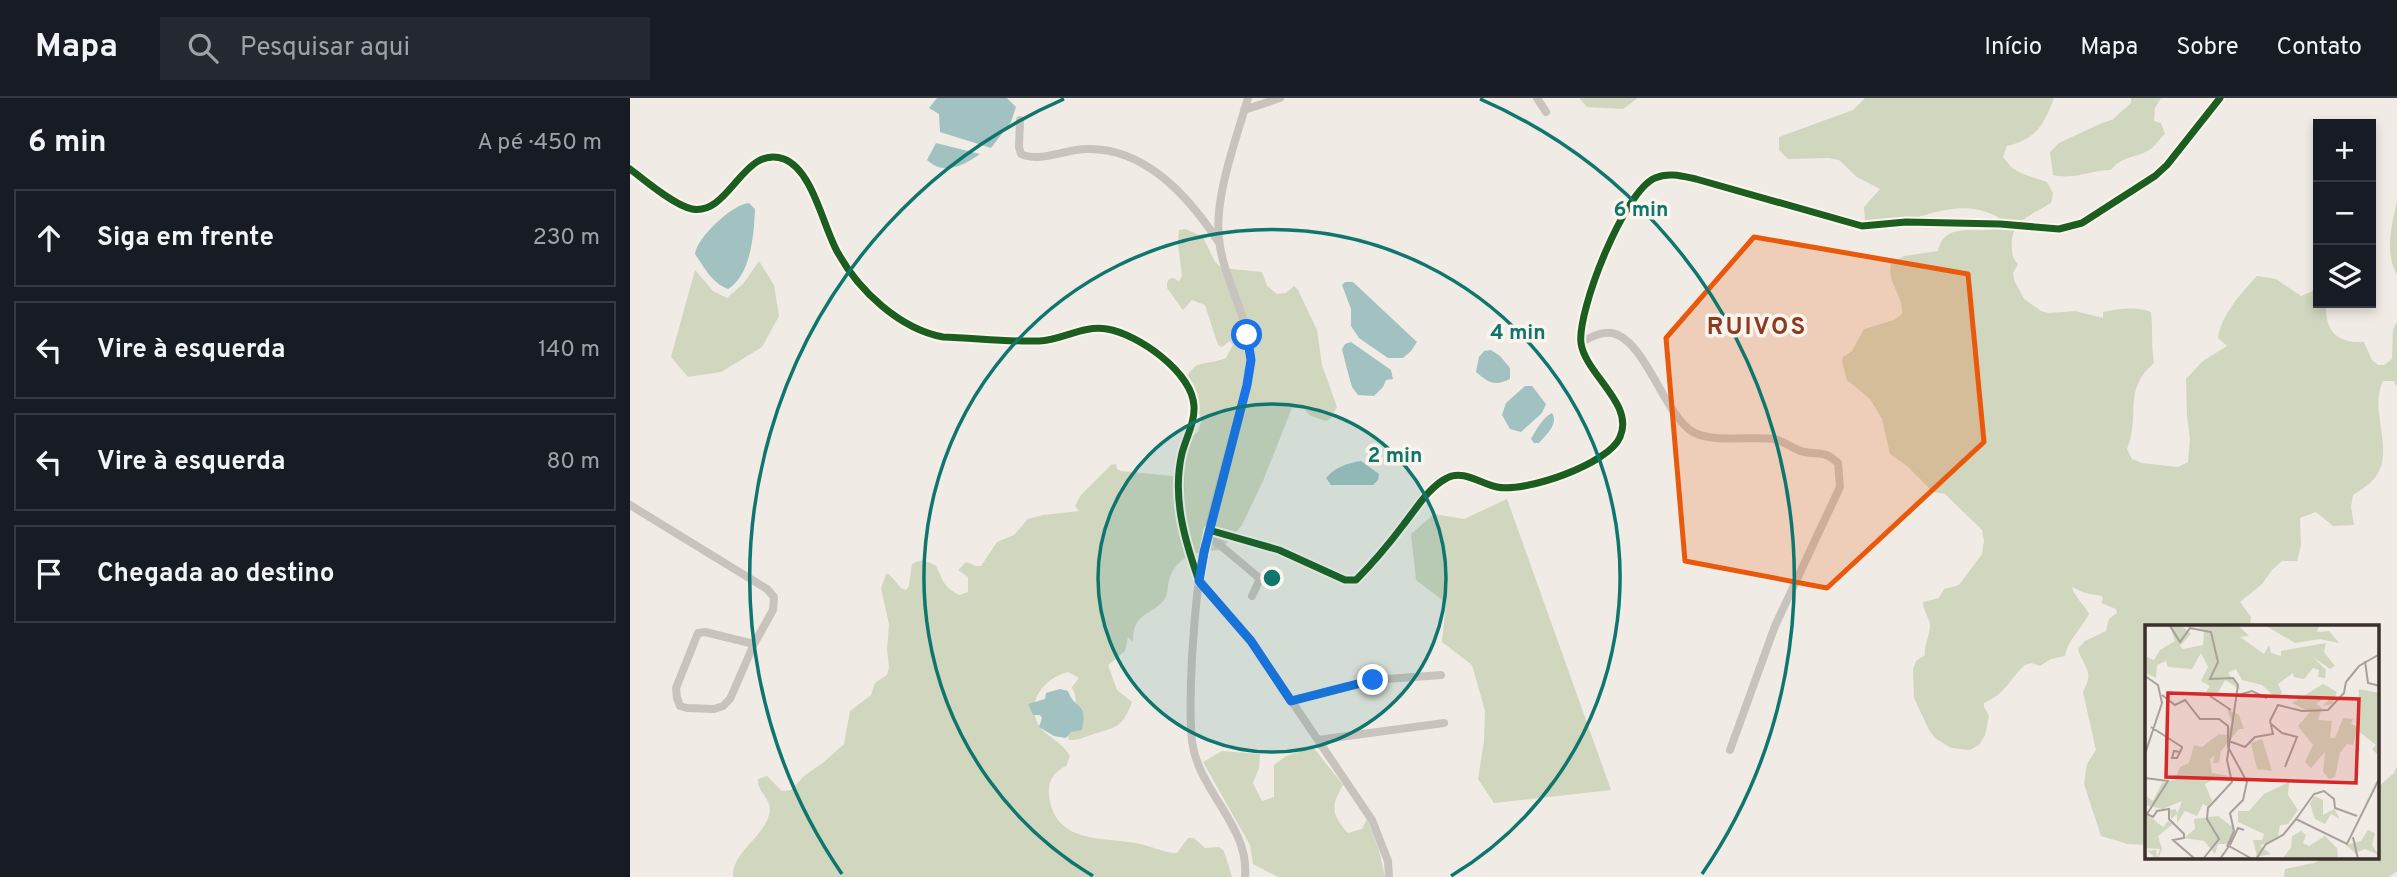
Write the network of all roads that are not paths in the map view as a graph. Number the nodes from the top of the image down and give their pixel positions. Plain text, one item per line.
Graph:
1 (1248, 98) edge
2 (1280, 98) edge
3 (1537, 98) edge
4 (2220, 98) edge
5 (1244, 110) junction
6 (1546, 112) dead end
7 (1020, 120) dead end
8 (630, 169) edge
9 (1219, 242) junction
10 (1581, 342) junction
11 (630, 505) edge
12 (1209, 532) junction
13 (1199, 581) junction
14 (1252, 596) dead end
15 (754, 643) junction
16 (1441, 675) dead end
17 (1291, 701) junction
18 (1444, 723) dead end
19 (1318, 740) junction
20 (1730, 750) dead end
21 (1245, 877) edge
22 (1389, 877) edge

1 - 5 street
2 - 5 street
3 - 6 street
4 - 10 street
5 - 9 street
7 - 9 street
8 - 13 street
9 - 12 street
10 - 12 street
10 - 20 street
11 - 15 street
12 - 13 street
12 - 14 street
13 - 17 street
13 - 21 street
15 - 15 street
16 - 17 street
17 - 19 street
18 - 19 street
19 - 22 street

